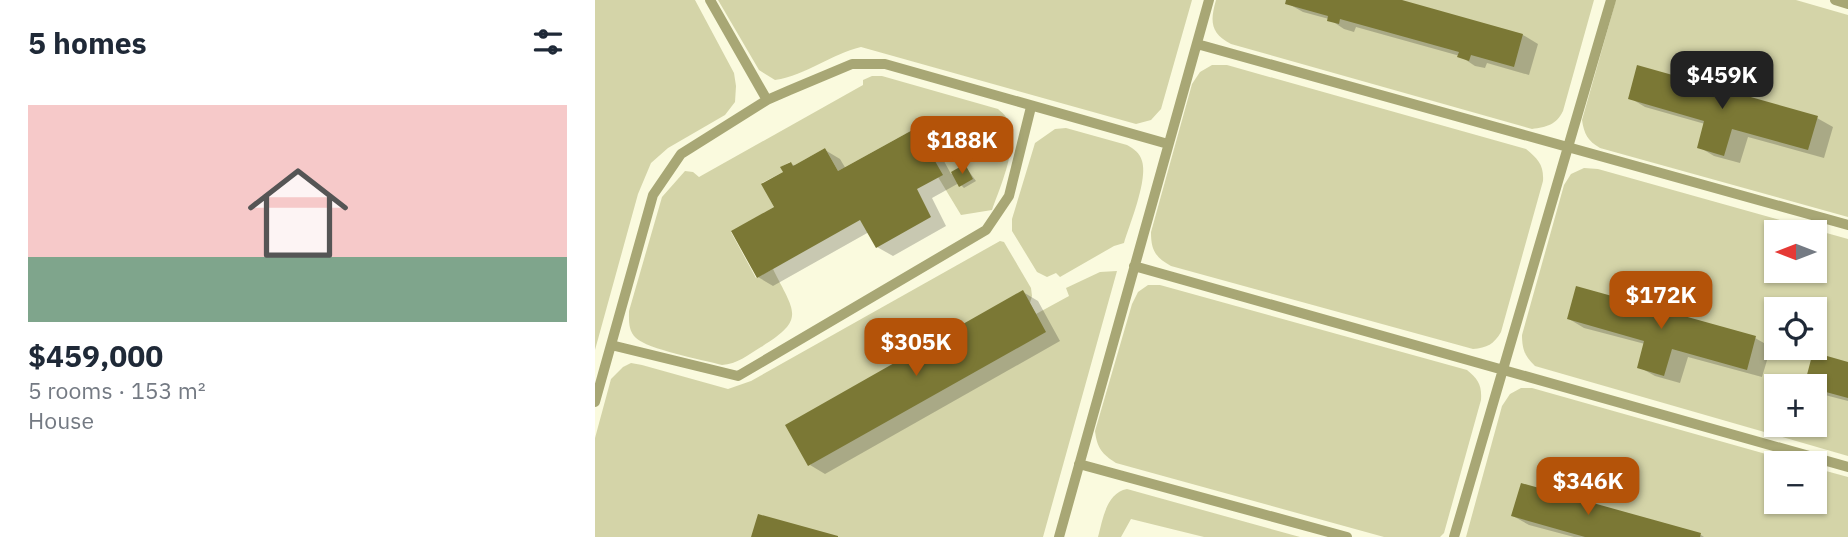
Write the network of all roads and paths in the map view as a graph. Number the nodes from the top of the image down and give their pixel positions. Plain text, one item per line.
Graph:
1 (710, 0) edge
2 (1209, 0) edge
3 (1611, 0) edge
4 (1835, 0) edge
5 (1848, 4) edge
6 (1197, 44) junction
7 (767, 100) junction
8 (1031, 107) junction
9 (1168, 144) junction
10 (1567, 148) junction
11 (1848, 225) edge
12 (1134, 266) junction
13 (611, 345) junction
14 (1503, 370) junction
15 (595, 402) edge
16 (1079, 464) junction
17 (1848, 467) edge
18 (1059, 537) edge
19 (1347, 537) edge
20 (1454, 537) edge

1 - 7 lane
2 - 6 lane
3 - 10 lane
4 - 5 lane
6 - 9 lane
6 - 10 lane
7 - 8 lane
7 - 13 lane
8 - 9 lane
8 - 13 lane
9 - 12 lane
10 - 11 lane
10 - 14 lane
12 - 14 lane
12 - 16 lane
13 - 15 lane
14 - 17 lane
14 - 20 lane
16 - 18 lane
16 - 19 lane

